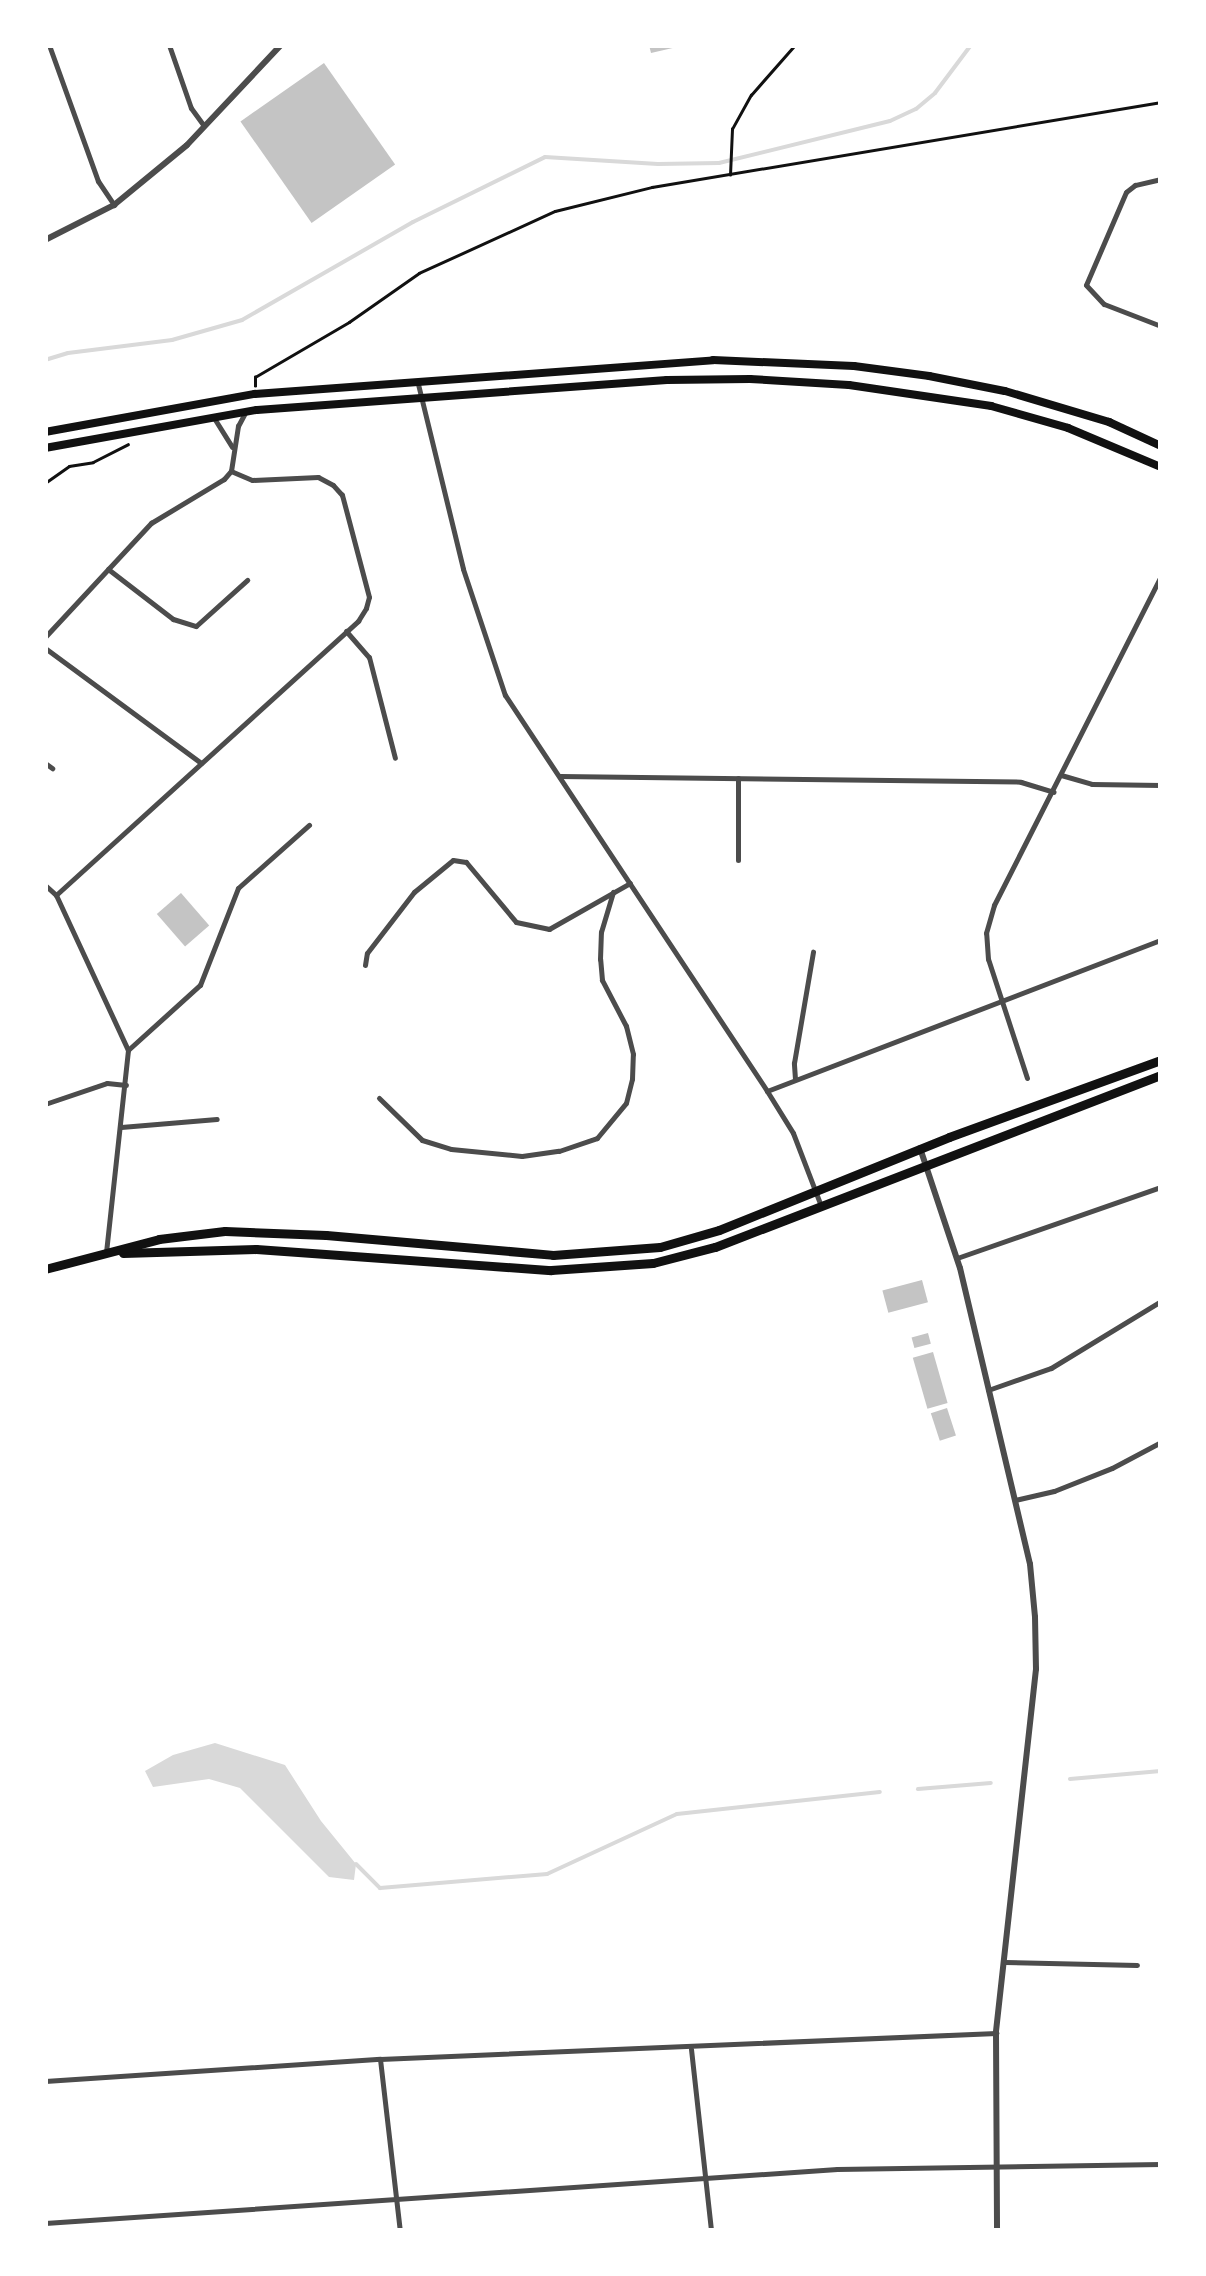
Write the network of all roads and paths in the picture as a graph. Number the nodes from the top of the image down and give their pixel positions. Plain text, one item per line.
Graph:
1 (49, 45) edge
2 (169, 45) edge
3 (281, 45) edge
4 (795, 45) edge
5 (1161, 102) edge
6 (206, 128) junction
7 (730, 177) junction
8 (1161, 179) edge
9 (114, 205) junction
10 (45, 240) edge
11 (1161, 326) edge
12 (418, 384) junction
13 (255, 390) dead end
14 (419, 399) junction
15 (246, 412) junction
16 (214, 417) junction
17 (45, 432) edge
18 (1161, 446) edge
19 (120, 447) dead end
20 (45, 448) edge
21 (233, 449) junction
22 (1161, 468) edge
23 (231, 470) junction
24 (45, 483) edge
25 (107, 568) junction
26 (1161, 576) edge
27 (248, 580) dead end
28 (346, 632) junction
29 (45, 637) edge
30 (45, 648) edge
31 (395, 758) dead end
32 (45, 763) edge
33 (201, 763) junction
34 (52, 768) dead end
35 (1062, 775) junction
36 (560, 776) junction
37 (738, 777) junction
38 (1161, 785) edge
39 (1053, 792) junction
40 (309, 825) dead end
41 (738, 860) dead end
42 (630, 883) junction
43 (45, 885) edge
44 (614, 892) junction
45 (56, 895) junction
46 (1161, 940) edge
47 (813, 952) dead end
48 (365, 966) dead end
49 (1000, 999) junction
50 (128, 1050) junction
51 (1161, 1060) edge
52 (1161, 1075) edge
53 (1026, 1078) dead end
54 (795, 1079) junction
55 (126, 1085) junction
56 (767, 1090) junction
57 (380, 1098) dead end
58 (45, 1104) edge
59 (217, 1119) dead end
60 (121, 1127) junction
61 (920, 1148) junction
62 (925, 1163) junction
63 (1161, 1187) edge
64 (816, 1192) junction
65 (821, 1206) junction
66 (105, 1254) junction
67 (958, 1258) junction
68 (45, 1268) edge
69 (1161, 1301) edge
70 (988, 1390) junction
71 (1161, 1442) edge
72 (1015, 1500) junction
73 (1005, 1962) junction
74 (1137, 1965) dead end
75 (996, 2034) junction
76 (690, 2049) junction
77 (380, 2059) junction
78 (45, 2082) edge
79 (999, 2163) junction
80 (1161, 2164) edge
81 (702, 2177) junction
82 (396, 2198) junction
83 (45, 2223) edge
84 (400, 2231) edge
85 (711, 2231) edge
86 (997, 2231) edge

1 - 9 street
2 - 6 street
3 - 6 street
4 - 7 path
5 - 7 path
6 - 9 street
7 - 13 path
8 - 11 street
9 - 10 street
12 - 14 street
12 - 17 main road
12 - 18 main road
14 - 15 main road
14 - 22 main road
14 - 36 street
15 - 16 main road
15 - 21 street
16 - 20 main road
16 - 21 street
19 - 24 path
21 - 23 street
23 - 25 street
23 - 28 street
25 - 27 street
25 - 29 street
26 - 35 street
28 - 31 street
28 - 33 street
30 - 33 street
32 - 34 street
33 - 45 street
35 - 38 street
35 - 39 street
36 - 37 street
36 - 42 street
37 - 39 street
37 - 41 street
39 - 49 street
40 - 50 street
42 - 44 street
42 - 56 street
43 - 45 street
44 - 48 street
44 - 57 street
45 - 50 street
46 - 49 street
47 - 54 street
49 - 53 street
49 - 54 street
50 - 55 street
51 - 61 highway
52 - 62 highway
54 - 56 street
55 - 58 street
55 - 60 street
56 - 64 street
59 - 60 street
60 - 66 street
61 - 62 street
61 - 64 highway
62 - 65 highway
62 - 67 street
63 - 67 street
64 - 65 street
64 - 66 highway
65 - 66 highway
66 - 68 highway
67 - 70 street
69 - 70 street
70 - 72 street
71 - 72 street
72 - 73 street
73 - 74 street
73 - 75 street
75 - 76 street
75 - 79 street
76 - 77 street
76 - 81 street
77 - 78 street
77 - 82 street
79 - 80 street
79 - 81 street
79 - 86 street
81 - 82 street
81 - 85 street
82 - 83 street
82 - 84 street

